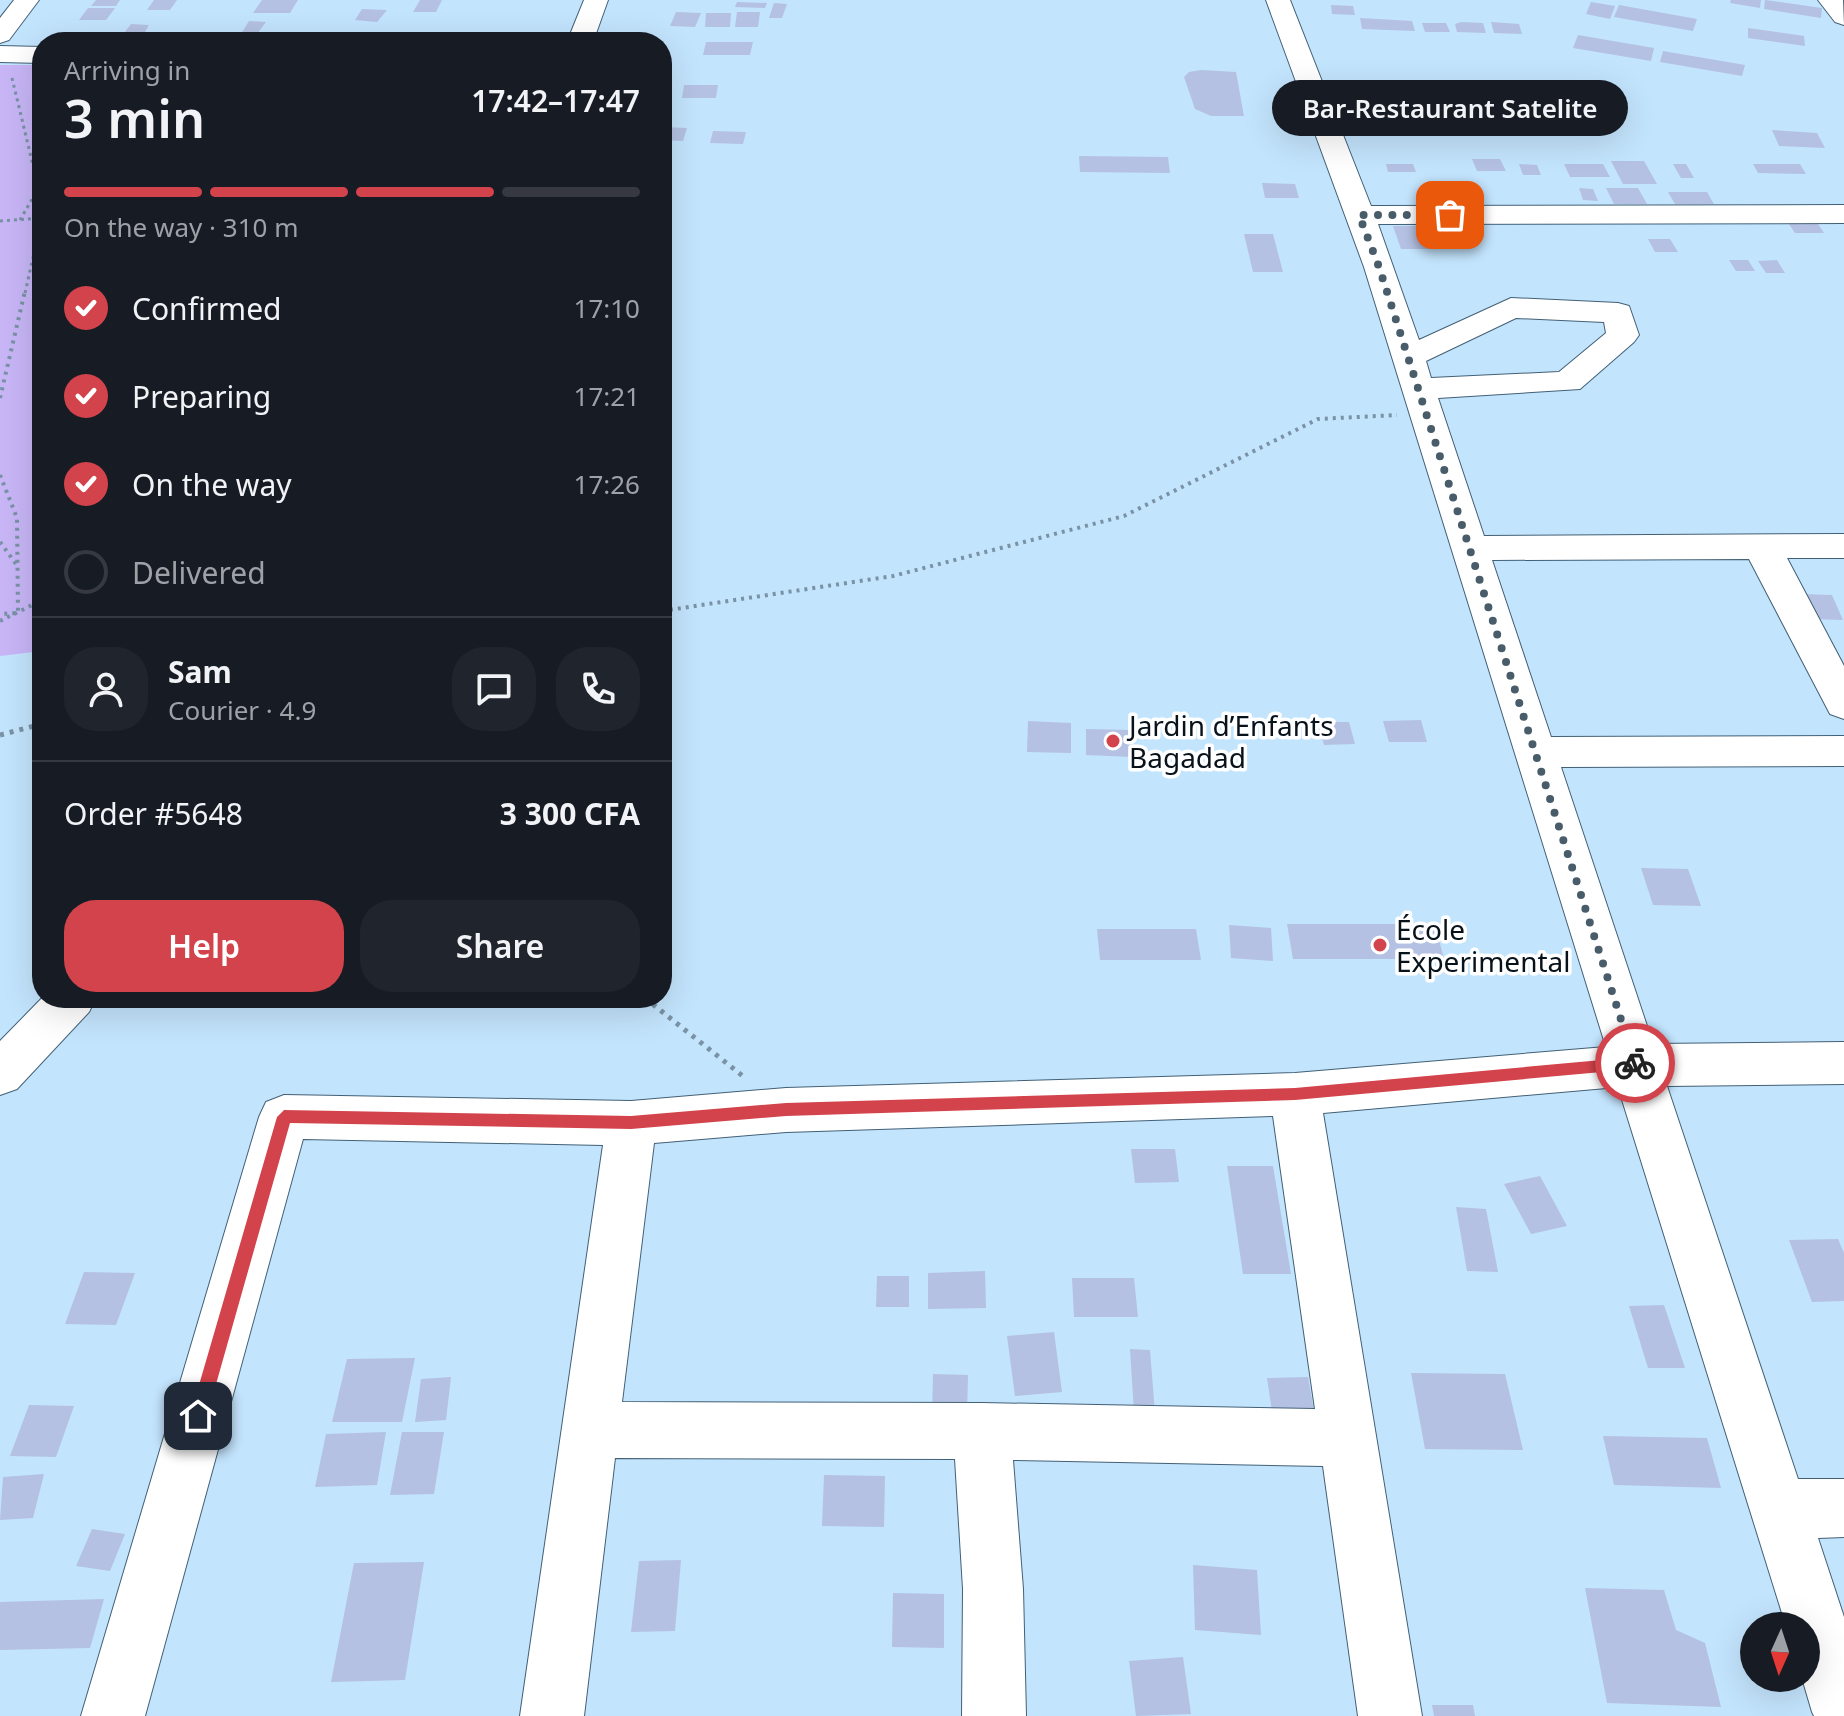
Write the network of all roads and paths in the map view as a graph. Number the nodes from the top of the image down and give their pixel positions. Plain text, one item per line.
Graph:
1 (27, 0) edge
2 (596, 0) edge
3 (1278, 0) edge
4 (1829, 0) edge
5 (1844, 17) edge
6 (584, 32) edge
7 (0, 35) edge
8 (32, 57) edge
9 (5, 63) edge
10 (32, 164) edge
11 (32, 197) edge
12 (1844, 214) edge
13 (1359, 215) junction
14 (32, 219) edge
15 (20, 220) junction
16 (0, 221) edge
17 (32, 261) edge
18 (1417, 386) junction
19 (0, 398) edge
20 (0, 475) edge
21 (0, 542) edge
22 (1844, 546) edge
23 (1762, 547) junction
24 (1469, 548) junction
25 (17, 566) junction
26 (32, 605) edge
27 (672, 609) edge
28 (18, 613) junction
29 (0, 614) edge
30 (0, 621) edge
31 (1844, 704) edge
32 (32, 727) edge
33 (0, 735) edge
34 (1844, 751) edge
35 (1535, 752) junction
36 (63, 1008) edge
37 (658, 1008) edge
38 (1844, 1063) edge
39 (1635, 1065) junction
40 (0, 1074) edge
41 (1295, 1094) junction
42 (786, 1110) junction
43 (631, 1123) junction
44 (591, 1430) junction
45 (982, 1431) junction
46 (1348, 1438) junction
47 (1844, 1508) edge
48 (1779, 1509) junction
49 (1844, 1712) edge
50 (113, 1716) edge
51 (552, 1716) edge
52 (994, 1716) edge
53 (1390, 1716) edge

1 - 7 street
2 - 6 street
3 - 13 street
4 - 5 street
8 - 9 street
9 - 10 path
11 - 15 path
12 - 13 street
13 - 18 street
14 - 15 path
15 - 16 path
17 - 19 path
18 - 18 street
18 - 24 street
18 - 27 path
20 - 25 path
21 - 25 path
22 - 23 street
23 - 24 street
23 - 31 street
24 - 35 street
25 - 28 path
26 - 28 path
28 - 29 path
28 - 30 path
32 - 33 path
34 - 35 street
35 - 39 street
36 - 40 street
37 - 42 path
38 - 39 street
39 - 41 street
39 - 48 street
41 - 42 street
41 - 46 street
42 - 43 street
43 - 44 street
43 - 50 street
44 - 45 street
44 - 51 street
45 - 46 street
45 - 52 street
46 - 53 street
47 - 48 street
48 - 49 street

